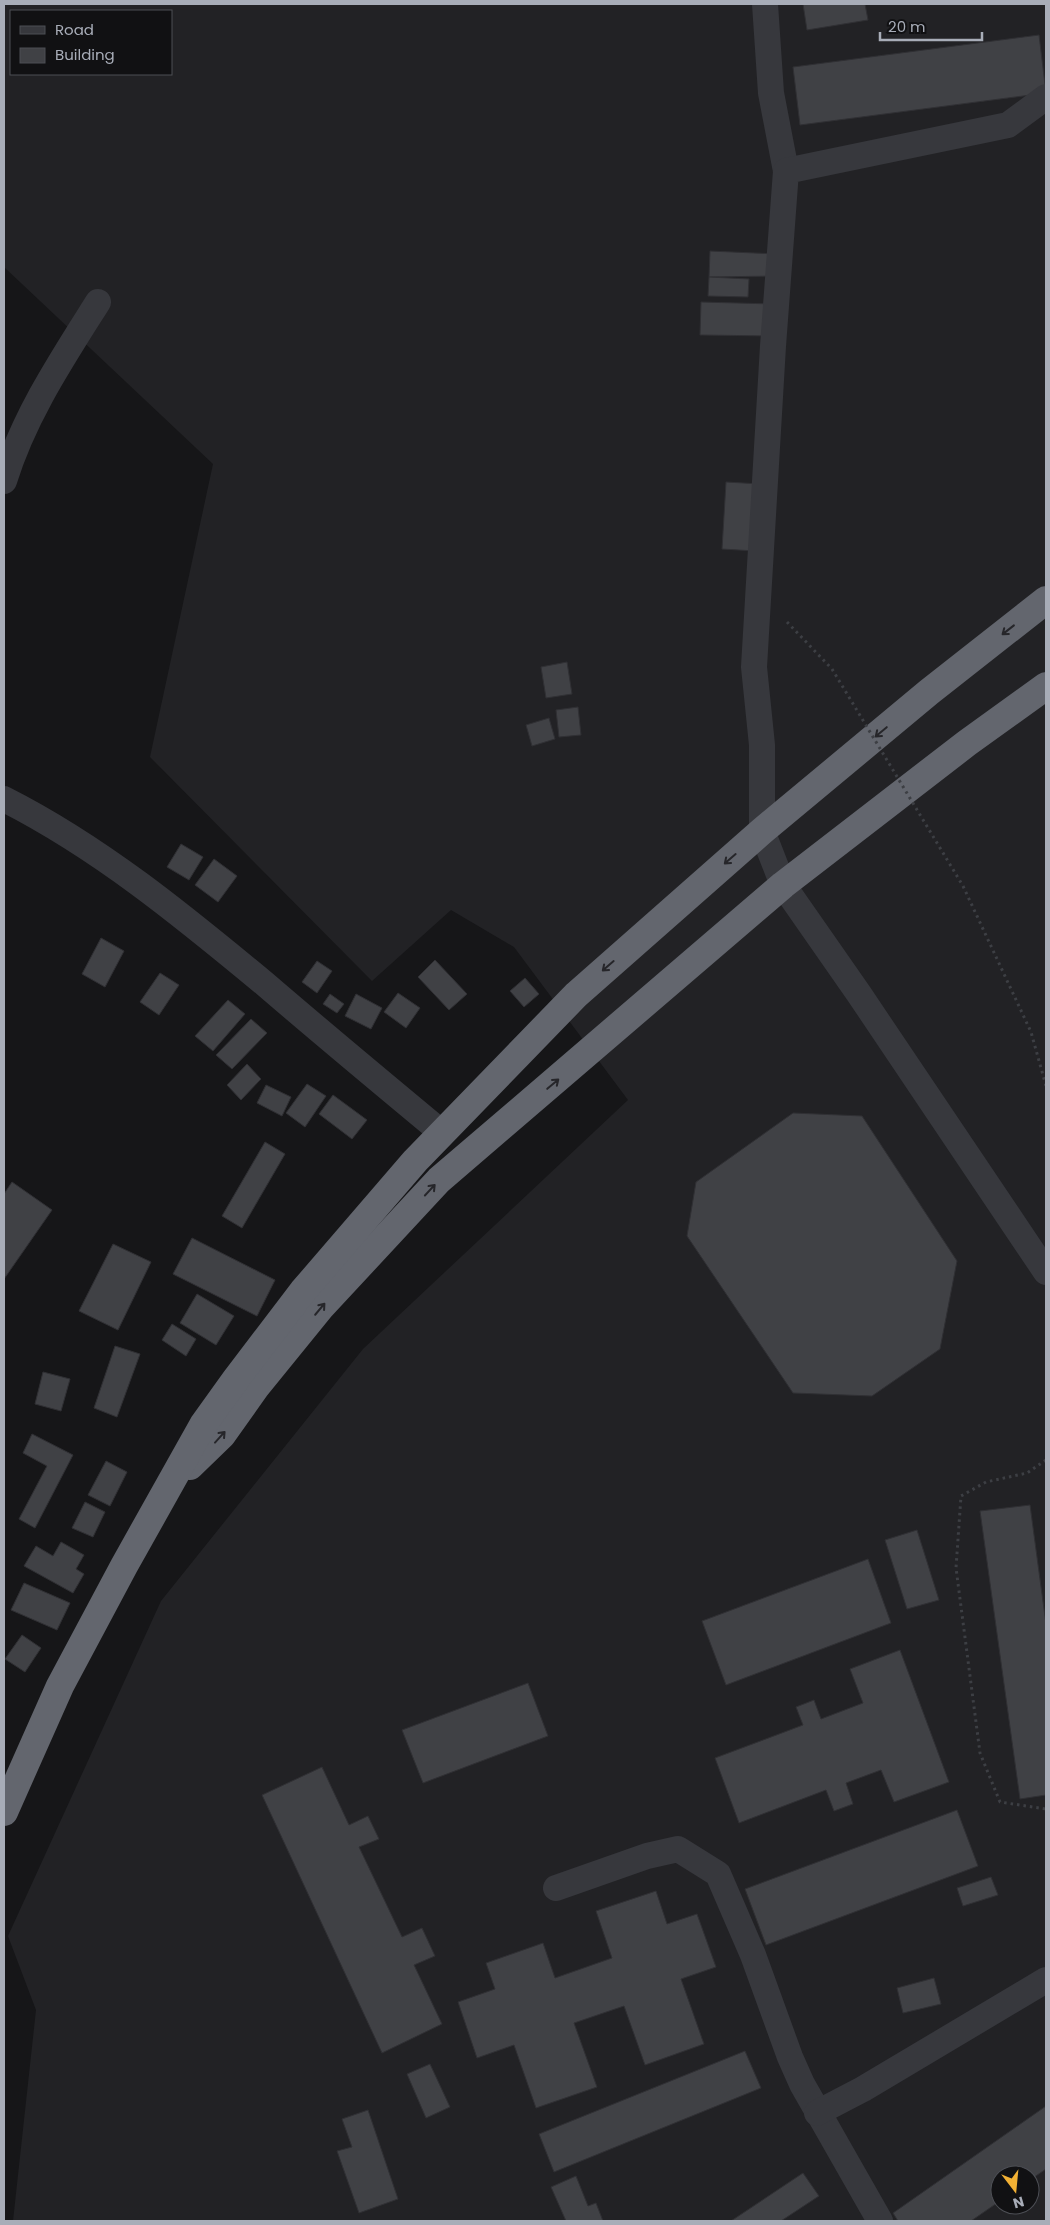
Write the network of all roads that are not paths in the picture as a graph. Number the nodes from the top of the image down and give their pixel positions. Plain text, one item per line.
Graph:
1 (764, 4) edge
2 (1046, 97) edge
3 (786, 171) junction
4 (98, 302) dead end
5 (4, 481) edge
6 (1046, 600) edge
7 (1046, 686) edge
8 (4, 799) edge
9 (762, 831) junction
10 (783, 886) junction
11 (441, 1132) junction
12 (1046, 1272) edge
13 (172, 1483) junction
14 (4, 1812) edge
15 (556, 1888) dead end
16 (1046, 1980) edge
17 (817, 2113) junction
18 (880, 2221) edge

1 - 3 street
2 - 3 street
3 - 9 street
4 - 5 street
6 -> 9 highway
7 - 10 highway
8 - 11 street
9 - 10 street
9 -> 11 highway
10 - 12 street
13 -> 10 highway
11 - 13 highway
13 - 14 highway
15 - 17 street
16 - 17 street
17 - 18 street

